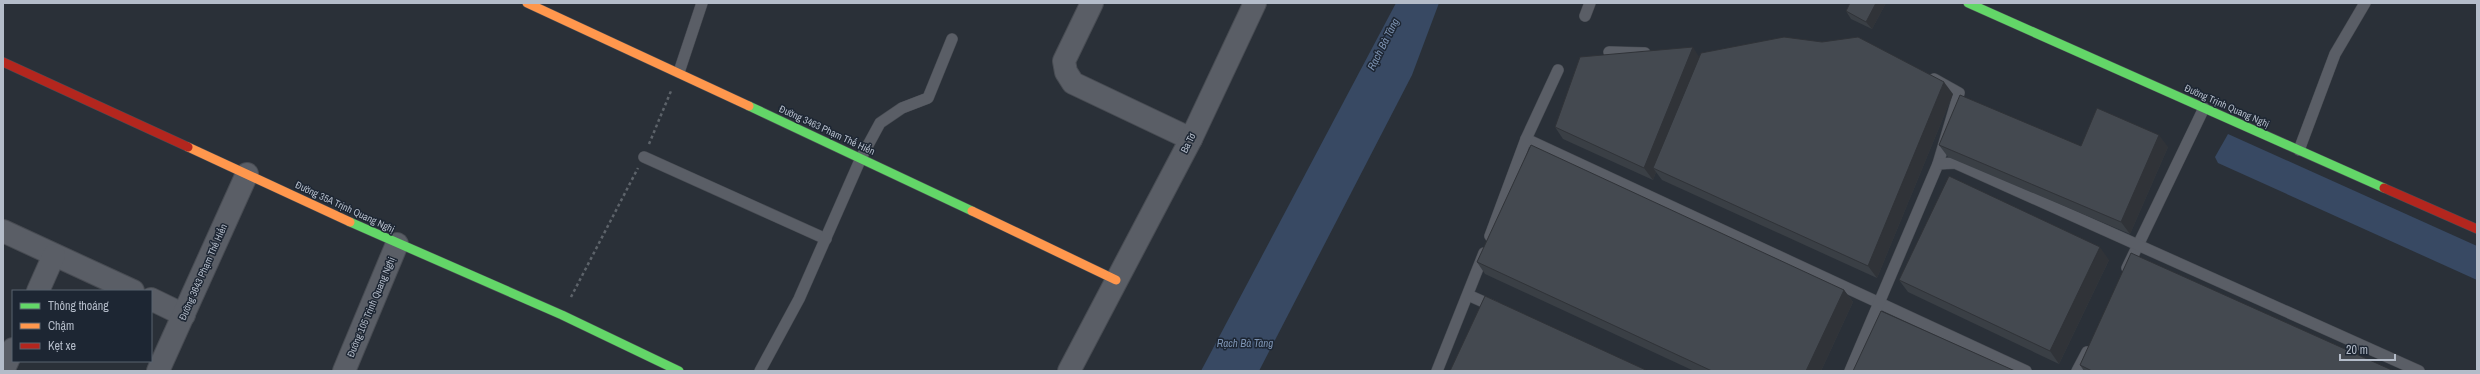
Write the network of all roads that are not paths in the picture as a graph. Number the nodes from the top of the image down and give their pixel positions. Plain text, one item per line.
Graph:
1 (527, 3) edge
2 (702, 3) edge
3 (1092, 3) edge
4 (1255, 3) edge
5 (1590, 3) edge
6 (1968, 3) edge
7 (2365, 3) edge
8 (1585, 16) dead end
9 (952, 39) dead end
10 (1609, 52) dead end
11 (1654, 53) edge
12 (3, 62) edge
13 (1558, 70) dead end
14 (679, 72) junction
15 (1925, 74) edge
16 (2204, 108) junction
17 (1191, 139) junction
18 (1526, 139) junction
19 (2299, 150) junction
20 (644, 157) road end
21 (861, 158) junction
22 (1938, 164) junction
23 (247, 174) junction
24 (2477, 229) edge
25 (3, 231) edge
26 (826, 239) junction
27 (397, 244) junction
28 (2139, 245) junction
29 (54, 255) junction
30 (1116, 280) junction
31 (2122, 280) edge
32 (38, 290) edge
33 (131, 290) edge
34 (1468, 295) junction
35 (152, 299) edge
36 (1880, 302) junction
37 (1503, 311) edge
38 (184, 315) junction
39 (2091, 343) edge
40 (12, 351) edge
41 (3, 371) edge
42 (158, 371) edge
43 (344, 371) edge
44 (679, 371) edge
45 (760, 371) edge
46 (1069, 371) edge
47 (1437, 371) edge
48 (1850, 371) edge
49 (2026, 371) edge
50 (2077, 371) edge
51 (2419, 371) edge

1 - 14 street, Đường 3463 Phạm Thế Hiển
2 - 14 lane
3 - 17 street
4 - 17 street, Ba Tơ
5 - 8 lane
6 - 16 street, Đường Trịnh Quang Nghị
7 - 19 lane
9 - 21 lane
10 - 11 lane
12 - 23 street, Đường 35A Trịnh Quang Nghị
13 - 18 lane
14 - 21 street, Đường 3463 Phạm Thế Hiển
15 - 22 lane
16 - 19 street, Đường Trịnh Quang Nghị
16 - 28 lane
17 - 30 street, Ba Tơ
18 - 34 lane
18 - 36 lane
19 - 24 street, Đường Trịnh Quang Nghị
20 - 26 lane
21 - 26 lane
21 - 30 street, Đường 3463 Phạm Thế Hiển
22 - 28 lane
22 - 36 lane
23 - 27 street, Đường 35A Trịnh Quang Nghị
23 - 38 street, Đường 3643 Phạm Thế Hiển
25 - 29 street
26 - 45 lane
27 - 43 street, Đường 105 Trịnh Quang Nghị
27 - 44 street, Đường 35A Trịnh Quang Nghị
28 - 31 lane
28 - 51 lane
29 - 32 street
29 - 33 street
30 - 46 street, Ba Tơ
34 - 37 lane
34 - 47 lane
35 - 38 street
36 - 48 lane
36 - 49 lane
38 - 42 street, Đường 3643 Phạm Thế Hiển
39 - 50 lane
40 - 41 street

